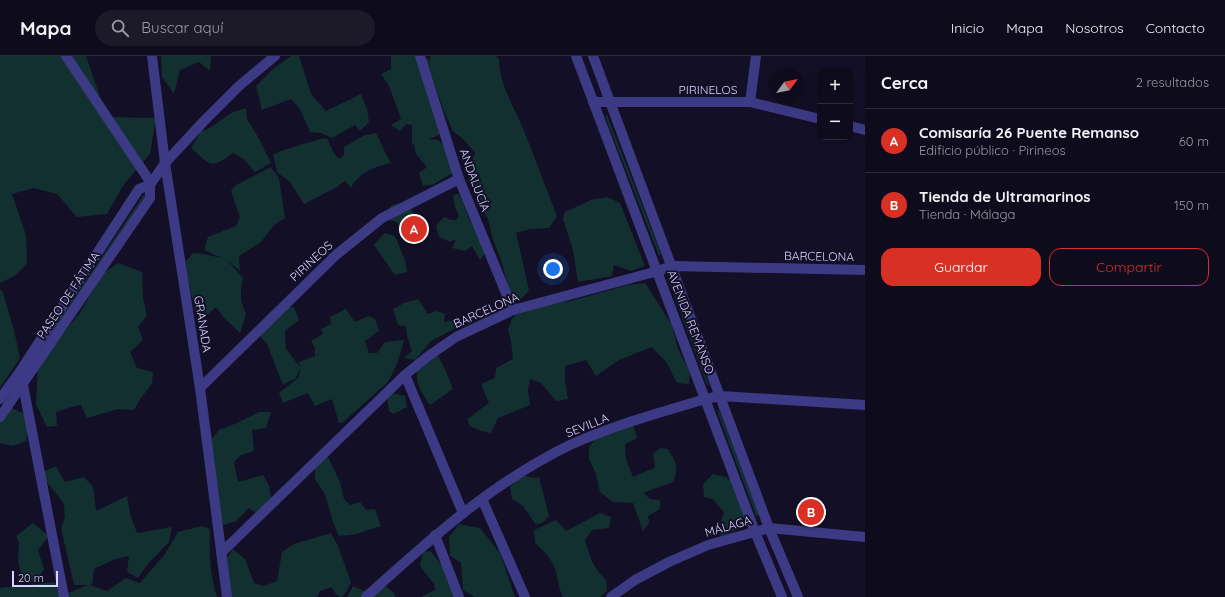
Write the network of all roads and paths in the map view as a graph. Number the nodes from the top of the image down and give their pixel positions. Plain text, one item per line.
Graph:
1 (66, 56) edge
2 (152, 56) edge
3 (274, 56) edge
4 (420, 56) edge
5 (576, 56) edge
6 (594, 56) edge
7 (756, 56) edge
8 (610, 101) junction
9 (593, 102) junction
10 (750, 102) junction
11 (817, 118) edge
12 (853, 127) edge
13 (865, 130) edge
14 (165, 163) junction
15 (459, 179) junction
16 (151, 184) junction
17 (672, 266) junction
18 (865, 270) edge
19 (658, 271) junction
20 (513, 310) junction
21 (19, 373) junction
22 (405, 375) junction
23 (23, 385) junction
24 (200, 388) junction
25 (720, 396) junction
26 (0, 399) edge
27 (705, 399) junction
28 (865, 405) edge
29 (0, 417) edge
30 (482, 499) junction
31 (463, 513) junction
32 (769, 528) junction
33 (756, 532) junction
34 (435, 535) junction
35 (865, 537) edge
36 (221, 553) junction
37 (64, 597) edge
38 (227, 597) edge
39 (366, 597) edge
40 (459, 597) edge
41 (525, 597) edge
42 (611, 597) edge
43 (782, 597) edge
44 (798, 597) edge

1 - 16 street
2 - 14 street, GRANADA
3 - 14 street, PASEO DE FÁTIMA
4 - 15 street, ANDALUCÍA
5 - 9 street, AVENIDA REMANSO
6 - 8 street, AVENIDA REMANSO
7 - 10 street
8 - 9 street, PIRINELOS
8 - 10 street, PIRINELOS
8 - 17 street, AVENIDA REMANSO
9 - 19 street, AVENIDA REMANSO
10 - 11 street, PIRINELOS
12 - 13 street
14 - 16 street, PASEO DE FÁTIMA
14 - 24 street, GRANADA
15 - 20 street, ANDALUCÍA
15 - 24 street, PIRINEOS
16 - 21 street, PASEO DE FÁTIMA
16 - 23 street, PASEO DE FÁTIMA
17 - 18 street, BARCELONA
17 - 19 street, BARCELONA
17 - 25 street, AVENIDA REMANSO
19 - 20 street, BARCELONA
19 - 27 street, AVENIDA REMANSO
20 - 22 street, BARCELONA
21 - 23 street
21 - 26 street, PASEO DE FÁTIMA
22 - 31 street
22 - 36 street, BARCELONA
23 - 29 street, PASEO DE FÁTIMA
23 - 37 street
24 - 36 street, GRANADA
25 - 27 street, SEVILLA
25 - 28 street, SEVILLA
25 - 32 street, AVENIDA REMANSO
27 - 30 street, SEVILLA
27 - 33 street, AVENIDA REMANSO
30 - 31 street, SEVILLA
30 - 41 street
31 - 34 street, SEVILLA
32 - 33 street, MÁLAGA
32 - 35 street, MÁLAGA
32 - 44 street, AVENIDA REMANSO
33 - 42 street, MÁLAGA
33 - 43 street, AVENIDA REMANSO
34 - 39 street, SEVILLA
34 - 40 street
36 - 38 street, GRANADA

